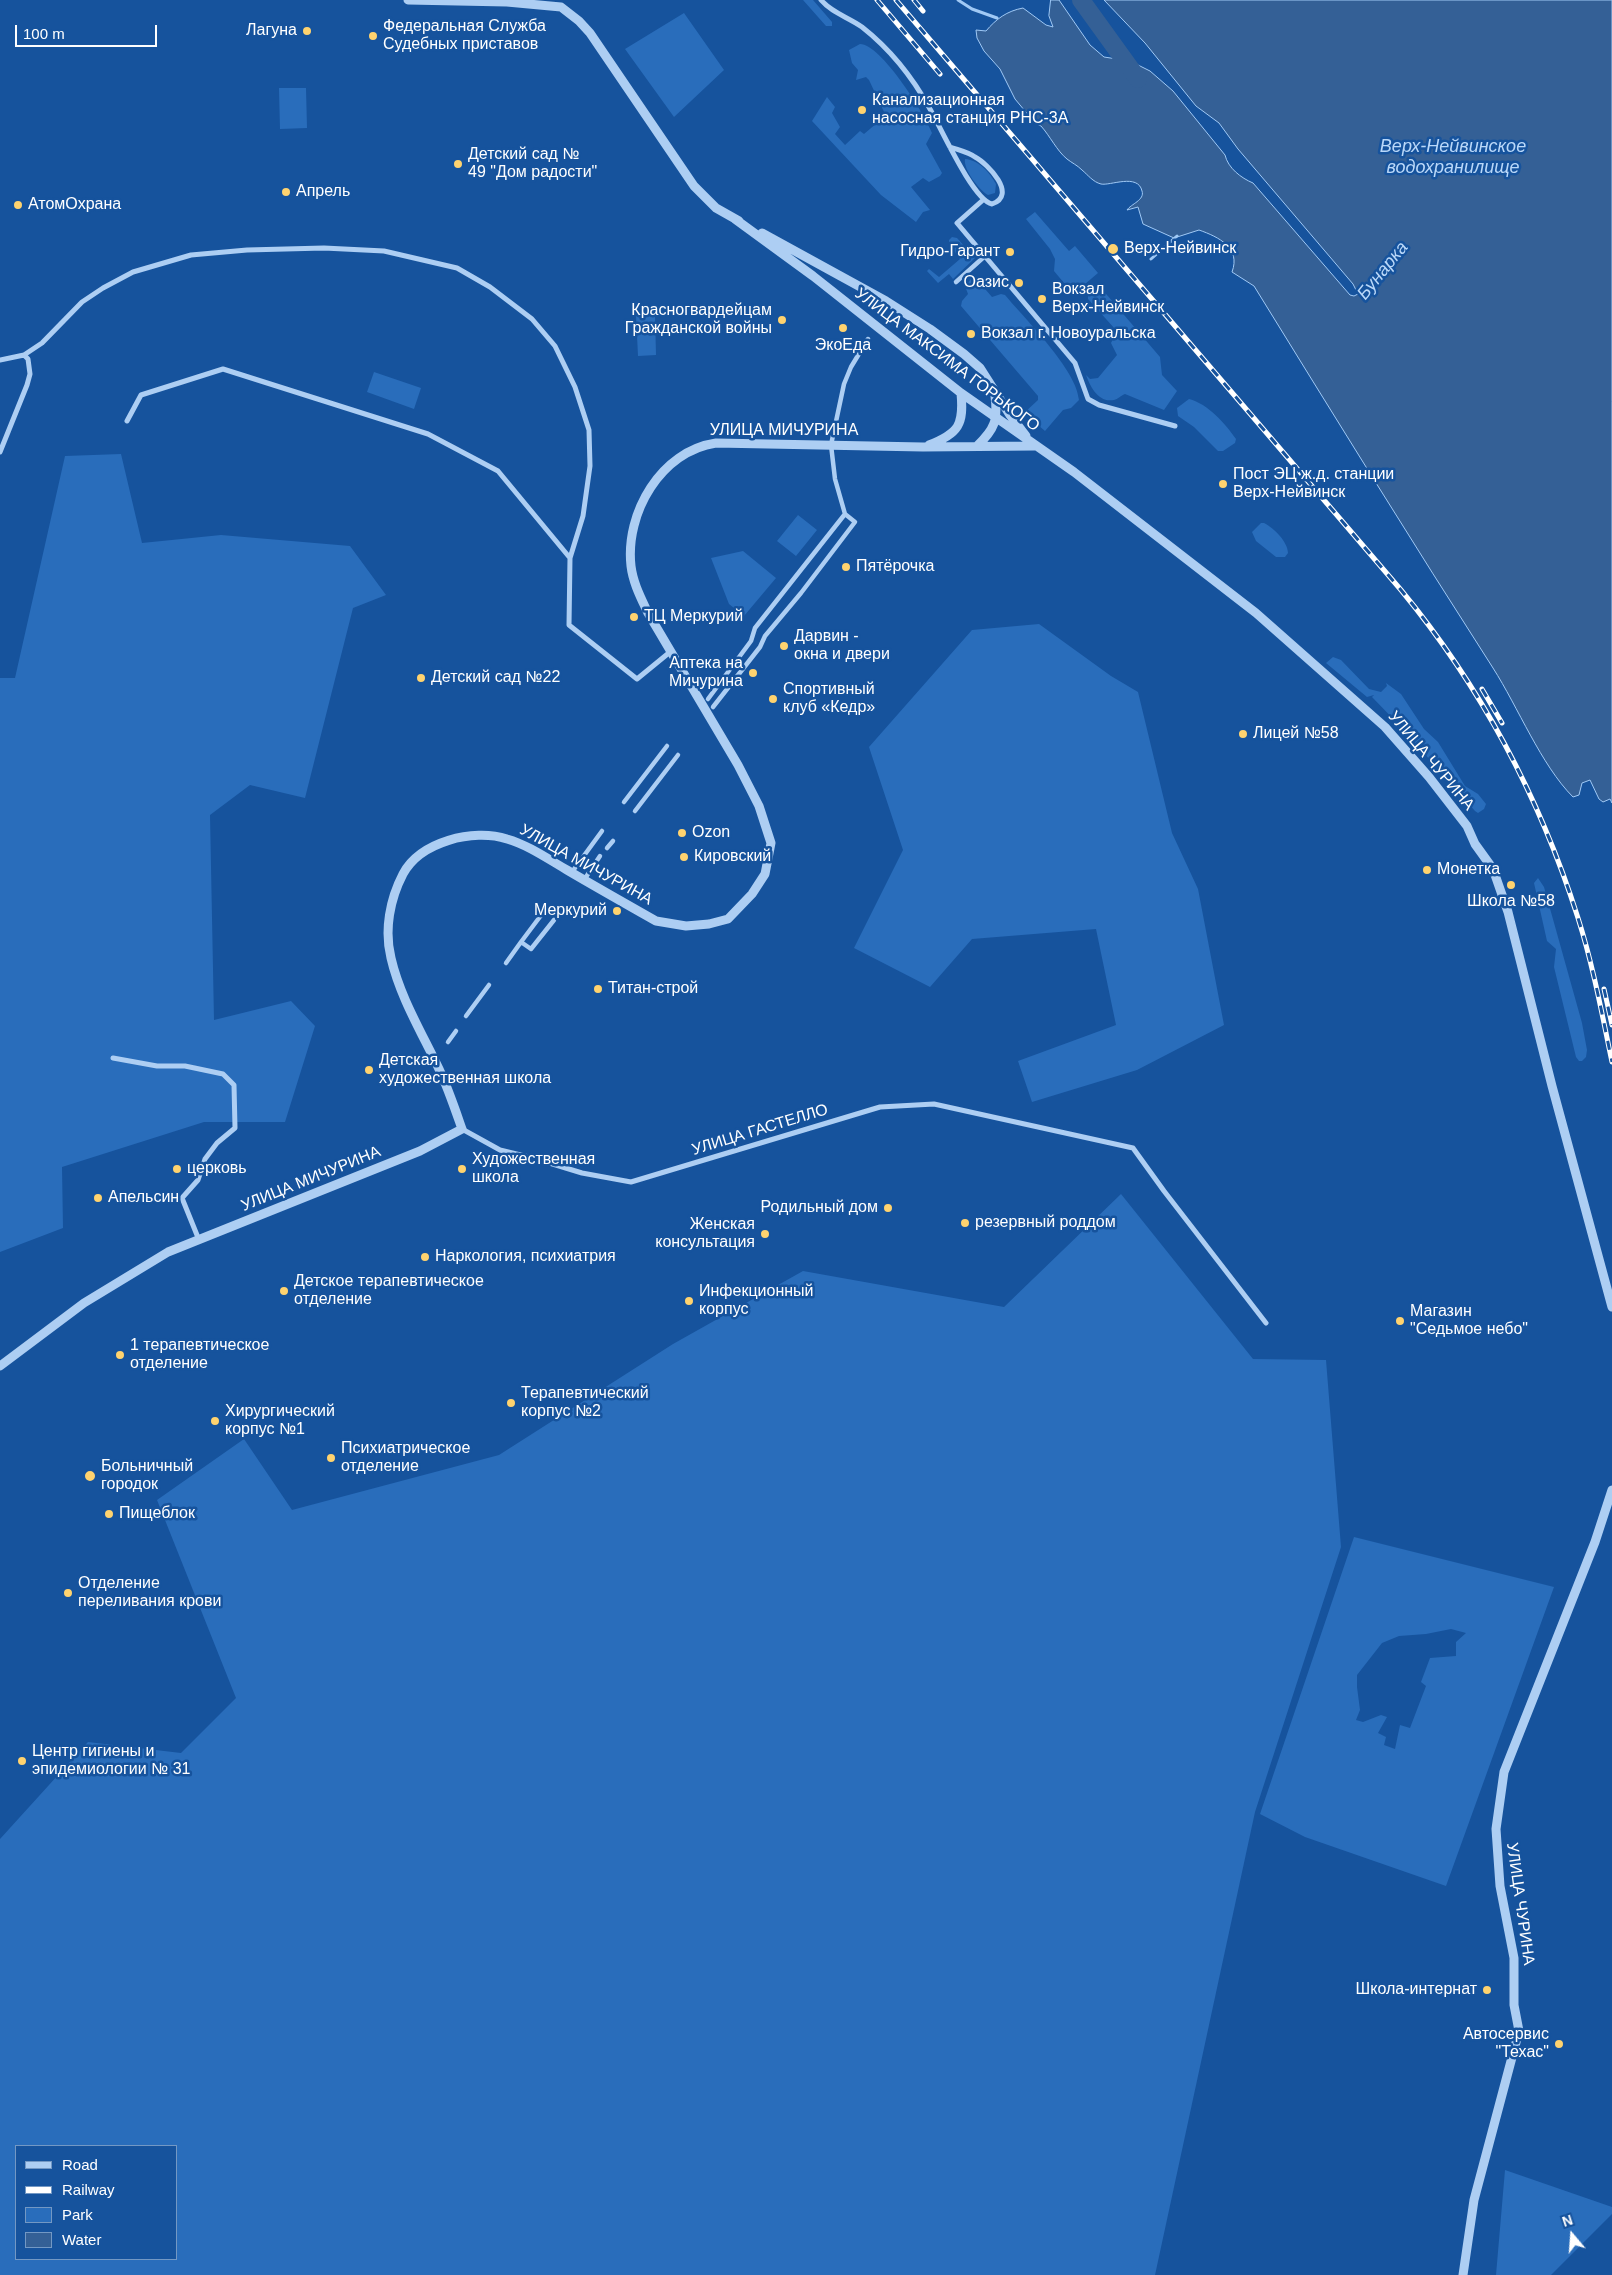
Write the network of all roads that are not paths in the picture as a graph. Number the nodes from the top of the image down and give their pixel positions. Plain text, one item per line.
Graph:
1 (408, 0) edge
2 (821, 0) edge
3 (563, 4) edge
4 (950, 147) junction
5 (983, 200) junction
6 (735, 219) junction
7 (985, 256) junction
8 (825, 266) junction
9 (813, 276) junction
10 (956, 282) dead end
11 (868, 339) dead end
12 (24, 355) junction
13 (0, 360) edge
14 (995, 391) junction
15 (961, 393) junction
16 (996, 418) junction
17 (127, 421) dead end
18 (1175, 426) dead end
19 (832, 445) junction
20 (977, 446) junction
21 (1034, 446) junction
22 (923, 447) junction
23 (0, 452) edge
24 (845, 514) junction
25 (570, 558) junction
26 (670, 652) junction
27 (708, 699) dead end
28 (714, 707) dead end
29 (667, 746) dead end
30 (678, 755) dead end
31 (624, 802) dead end
32 (635, 811) dead end
33 (602, 831) dead end
34 (613, 841) dead end
35 (607, 848) dead end
36 (600, 856) dead end
37 (572, 873) junction
38 (584, 880) junction
39 (542, 914) dead end
40 (554, 920) dead end
41 (521, 942) junction
42 (506, 963) dead end
43 (489, 985) dead end
44 (466, 1016) dead end
45 (456, 1031) dead end
46 (448, 1042) dead end
47 (113, 1058) dead end
48 (462, 1128) junction
49 (199, 1240) junction
50 (1612, 1307) edge
51 (1266, 1323) dead end
52 (0, 1366) edge
53 (1612, 1490) edge
54 (1464, 2275) edge

1 - 3 street
2 - 4 street
3 - 6 street, УЛИЦА МАКСИМА ГОРЬКОГО
4 - 5 street
4 - 5 street
5 - 7 street
6 - 8 street, УЛИЦА МАКСИМА ГОРЬКОГО
6 - 9 street, УЛИЦА МАКСИМА ГОРЬКОГО
7 - 10 street
7 - 18 street
8 - 9 street
8 - 14 street, УЛИЦА МАКСИМА ГОРЬКОГО
9 - 15 street, УЛИЦА МАКСИМА ГОРЬКОГО
11 - 19 street
12 - 13 street
12 - 23 street
12 - 25 street
14 - 16 street
14 - 21 street, УЛИЦА МАКСИМА ГОРЬКОГО
15 - 16 street, УЛИЦА МАКСИМА ГОРЬКОГО
15 - 22 street
16 - 20 street
16 - 21 street, УЛИЦА МАКСИМА ГОРЬКОГО
17 - 25 street
19 - 22 street, УЛИЦА МИЧУРИНА
19 - 24 street
19 - 26 street, УЛИЦА МИЧУРИНА
20 - 21 street, УЛИЦА МИЧУРИНА
20 - 22 street, УЛИЦА МИЧУРИНА
21 - 50 street, УЛИЦА ЧУРИНА
24 - 27 street
24 - 28 street
25 - 26 street
26 - 38 street, УЛИЦА МИЧУРИНА
29 - 31 street
30 - 32 street
33 - 37 street
34 - 35 street
36 - 38 street
37 - 38 street, УЛИЦА МИЧУРИНА
37 - 48 street, УЛИЦА МИЧУРИНА
39 - 41 street
40 - 41 street
41 - 42 street
43 - 44 street
45 - 46 street
47 - 49 street
48 - 49 street, УЛИЦА МИЧУРИНА
48 - 51 street, УЛИЦА ГАСТЕЛЛО
49 - 52 street, УЛИЦА МИЧУРИНА
53 - 54 street, УЛИЦА ЧУРИНА

